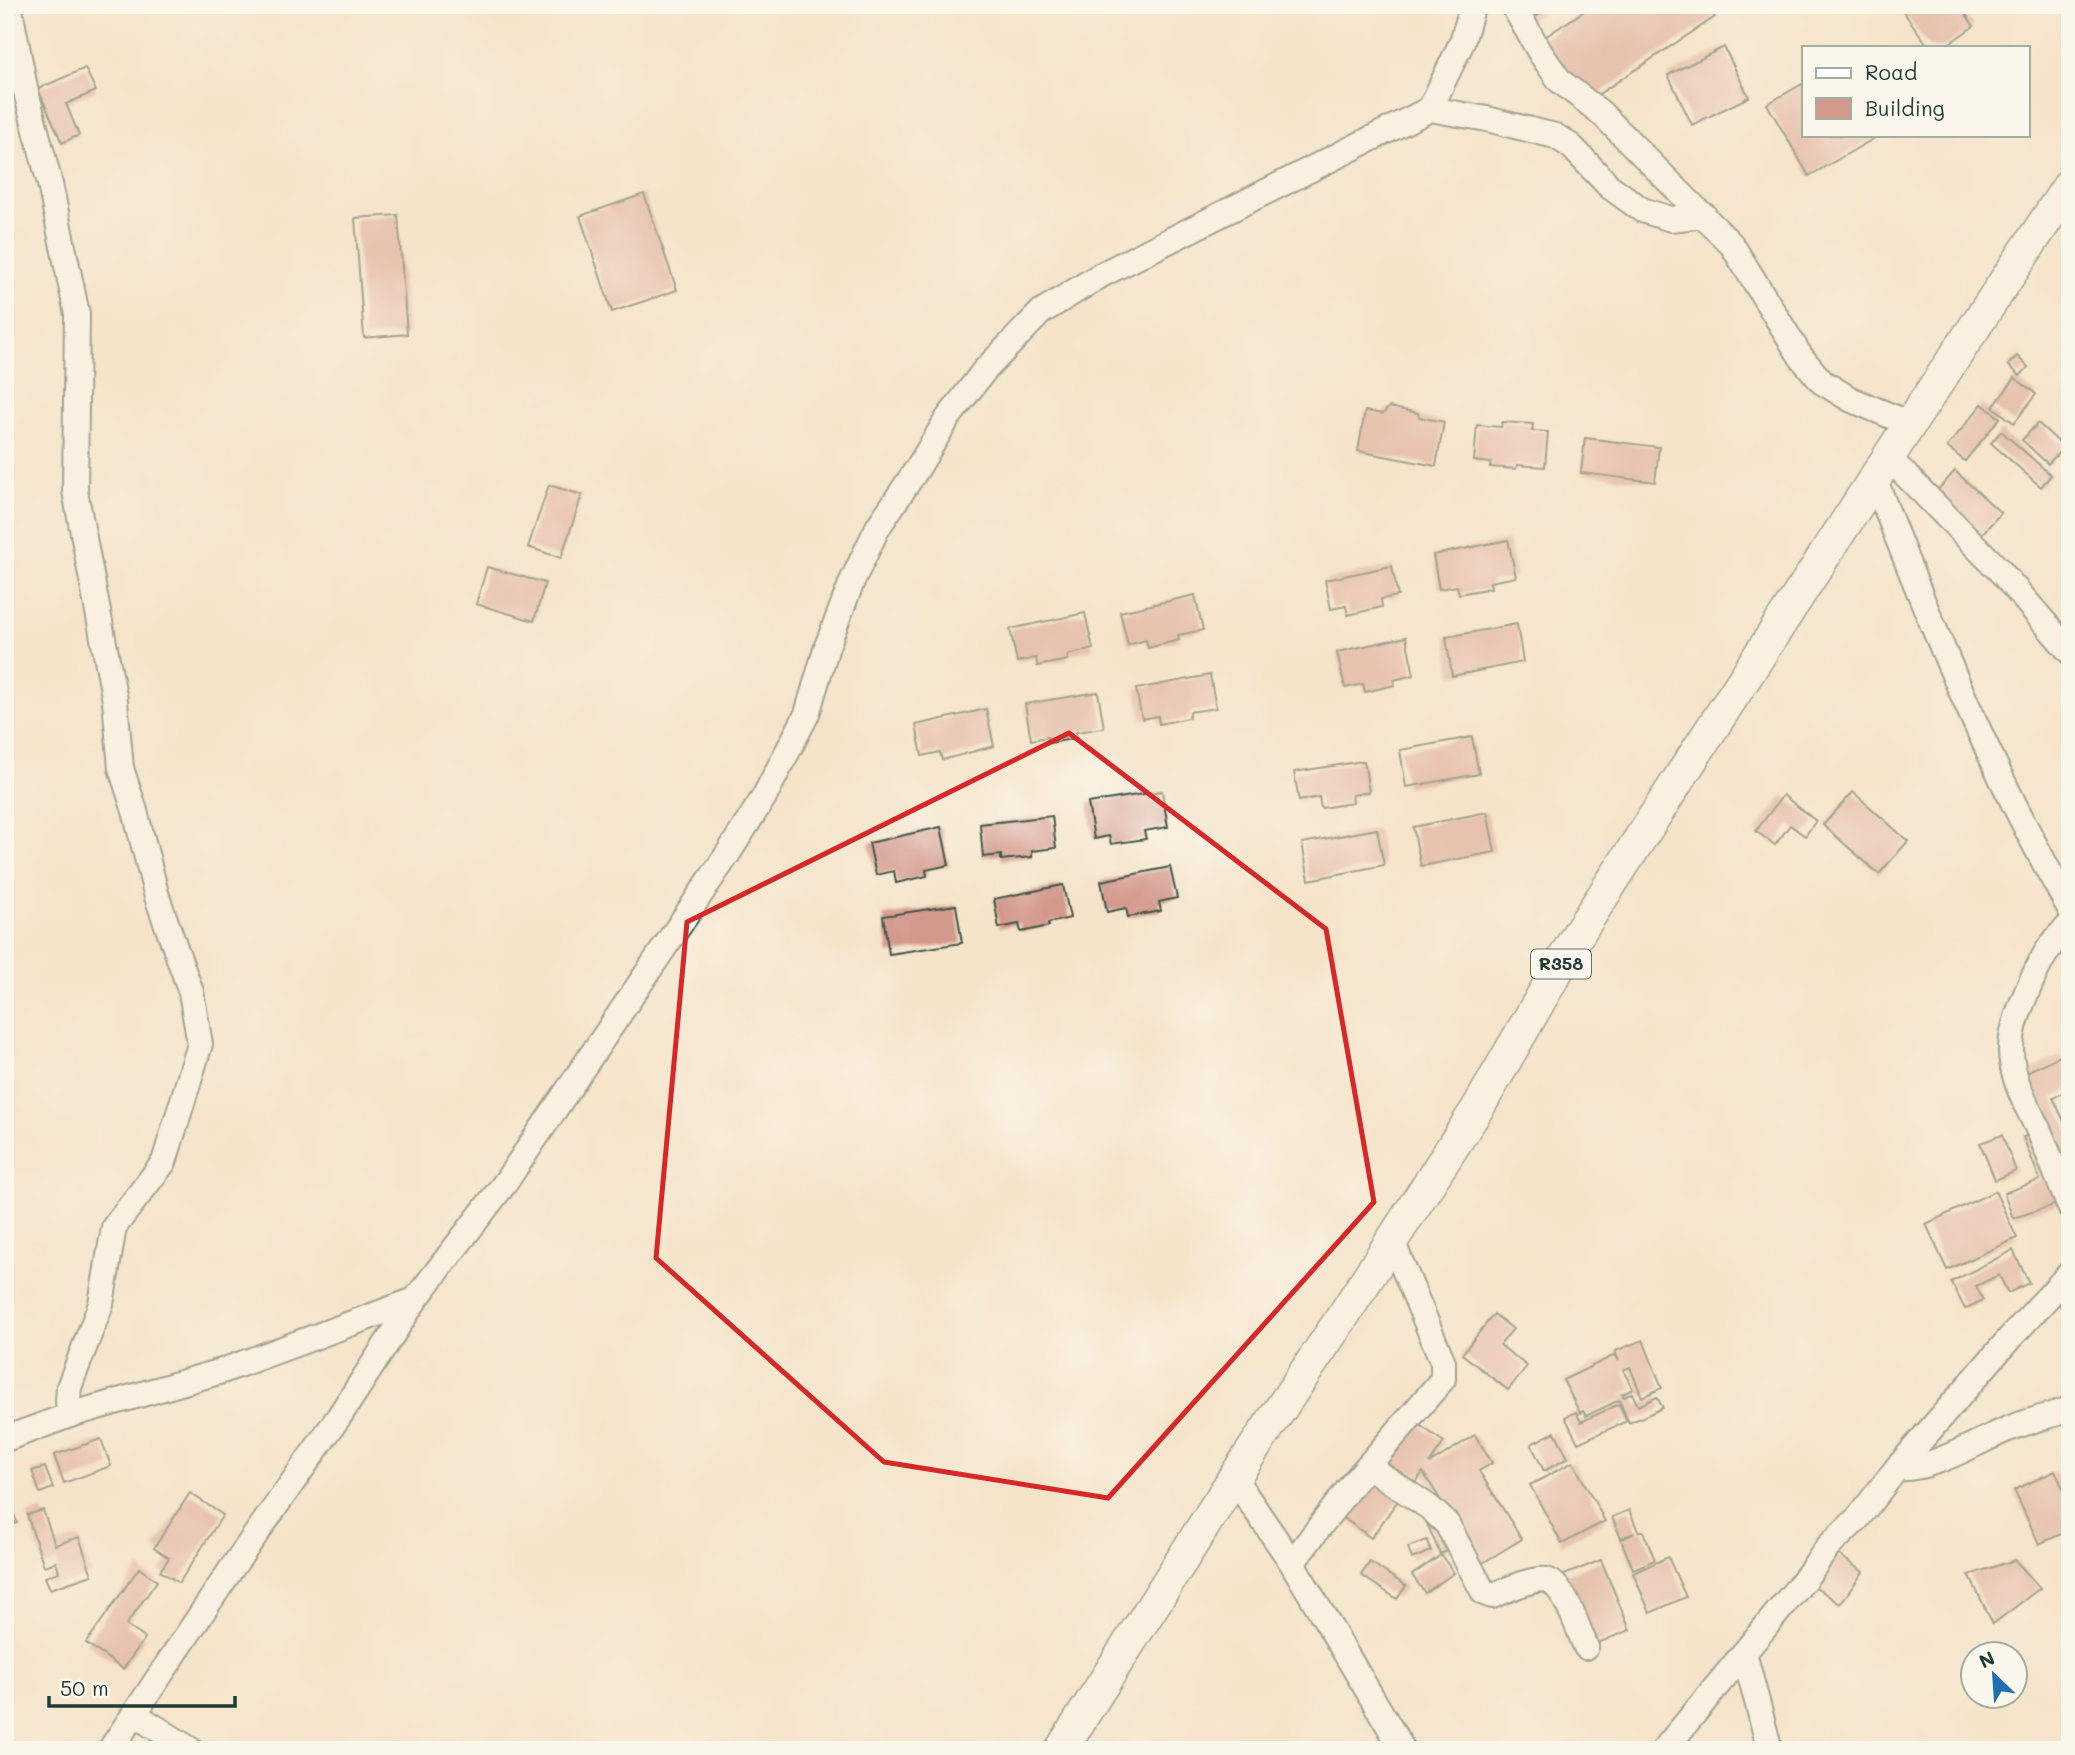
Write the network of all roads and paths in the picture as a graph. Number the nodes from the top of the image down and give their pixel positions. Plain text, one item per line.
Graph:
1 (9, 5) edge
2 (1473, 5) edge
3 (1513, 5) edge
4 (1430, 109) junction
5 (2070, 184) edge
6 (1704, 215) junction
7 (1910, 424) junction
8 (1882, 469) junction
9 (2070, 652) edge
10 (2070, 909) edge
11 (2070, 925) edge
12 (2070, 1207) edge
13 (1392, 1241) junction
14 (2070, 1273) edge
15 (415, 1300) junction
16 (2070, 1409) edge
17 (70, 1415) junction
18 (5, 1439) edge
19 (1368, 1466) junction
20 (1897, 1468) junction
21 (1234, 1479) junction
22 (1292, 1563) junction
23 (1586, 1647) dead end
24 (1744, 1653) junction
25 (134, 1714) junction
26 (110, 1750) edge
27 (191, 1750) edge
28 (1061, 1750) edge
29 (1403, 1750) edge
30 (1664, 1750) edge
31 (1770, 1750) edge

1 - 17 street
2 - 4 street
3 - 6 street
4 - 6 street
4 - 15 street
5 - 7 main road, R358
6 - 7 street
7 - 8 main road, R358
8 - 9 street
8 - 10 street
8 - 13 main road, R358
11 - 12 street
13 - 19 street
13 - 21 main road, R358
14 - 20 street
15 - 17 street
15 - 25 street
16 - 20 street
17 - 18 street
19 - 22 street
19 - 23 street
20 - 24 street
21 - 22 street
21 - 28 main road, R358
22 - 29 street
24 - 30 street
24 - 31 street
25 - 26 street
25 - 27 street

